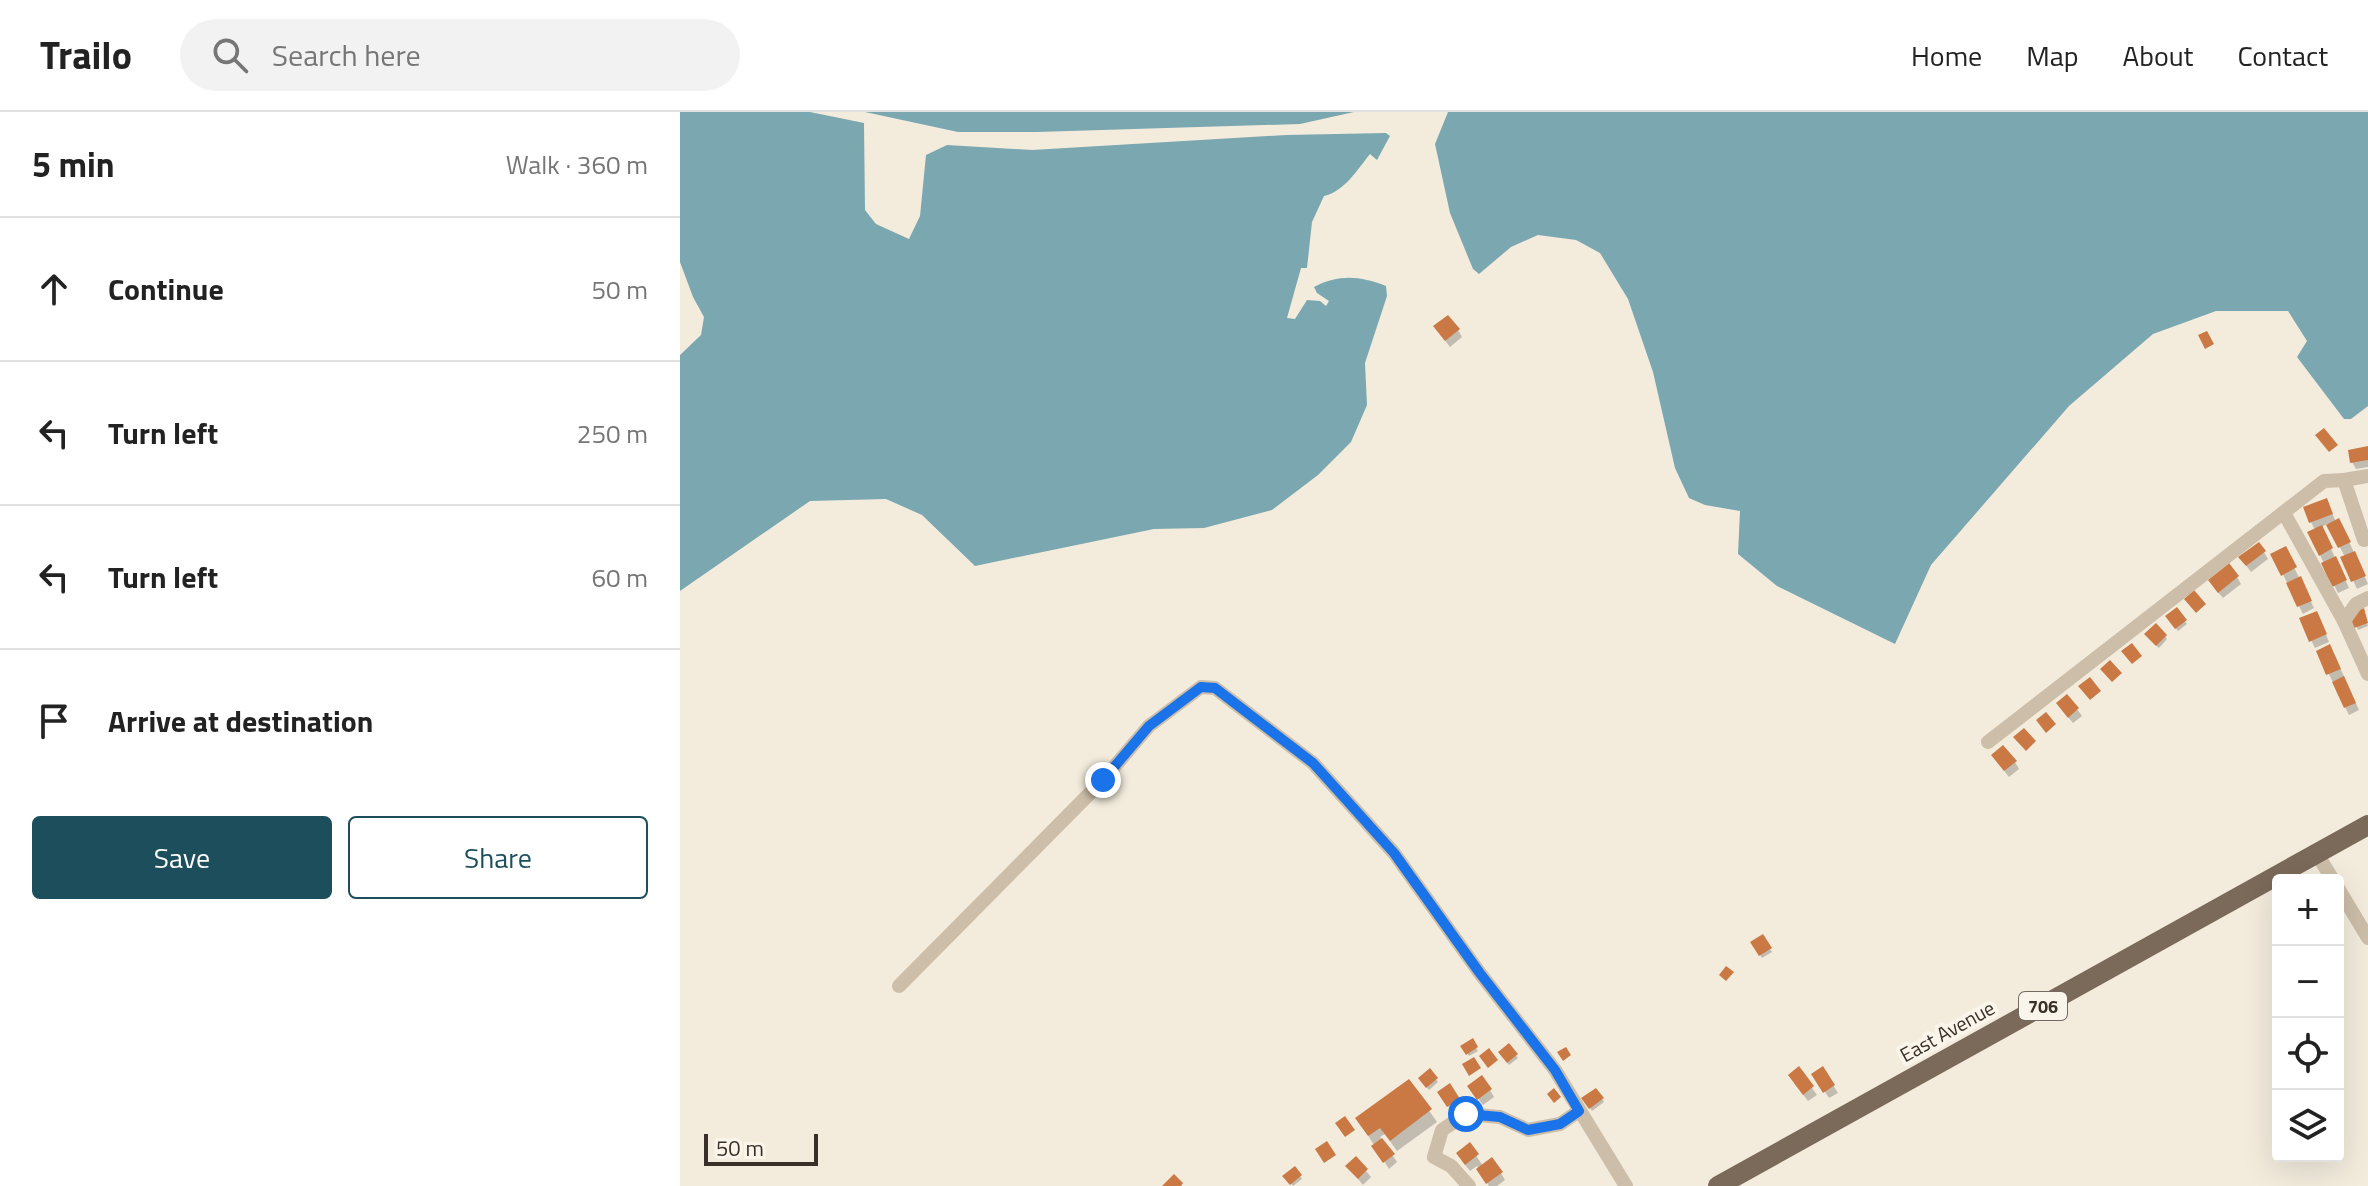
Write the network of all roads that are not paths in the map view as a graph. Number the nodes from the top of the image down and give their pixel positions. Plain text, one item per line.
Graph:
1 (2368, 476) edge
2 (2344, 480) junction
3 (2284, 513) junction
4 (2367, 542) edge
5 (2368, 598) edge
6 (2344, 621) junction
7 (2368, 674) edge
8 (1988, 742) dead end
9 (2368, 825) edge
10 (2317, 854) junction
11 (2329, 874) edge
12 (2344, 898) edge
13 (2368, 938) edge
14 (899, 986) dead end
15 (1579, 1111) junction
16 (1469, 1186) edge
17 (1626, 1186) edge
18 (1718, 1186) edge

1 - 2 street
2 - 3 street
2 - 4 street
3 - 6 street
3 - 8 street
5 - 6 street
6 - 7 street
9 - 10 main road, East Avenue / 706
10 - 11 street
10 - 18 main road, East Avenue / 706
12 - 13 street
14 - 15 street
15 - 16 street
15 - 17 street

